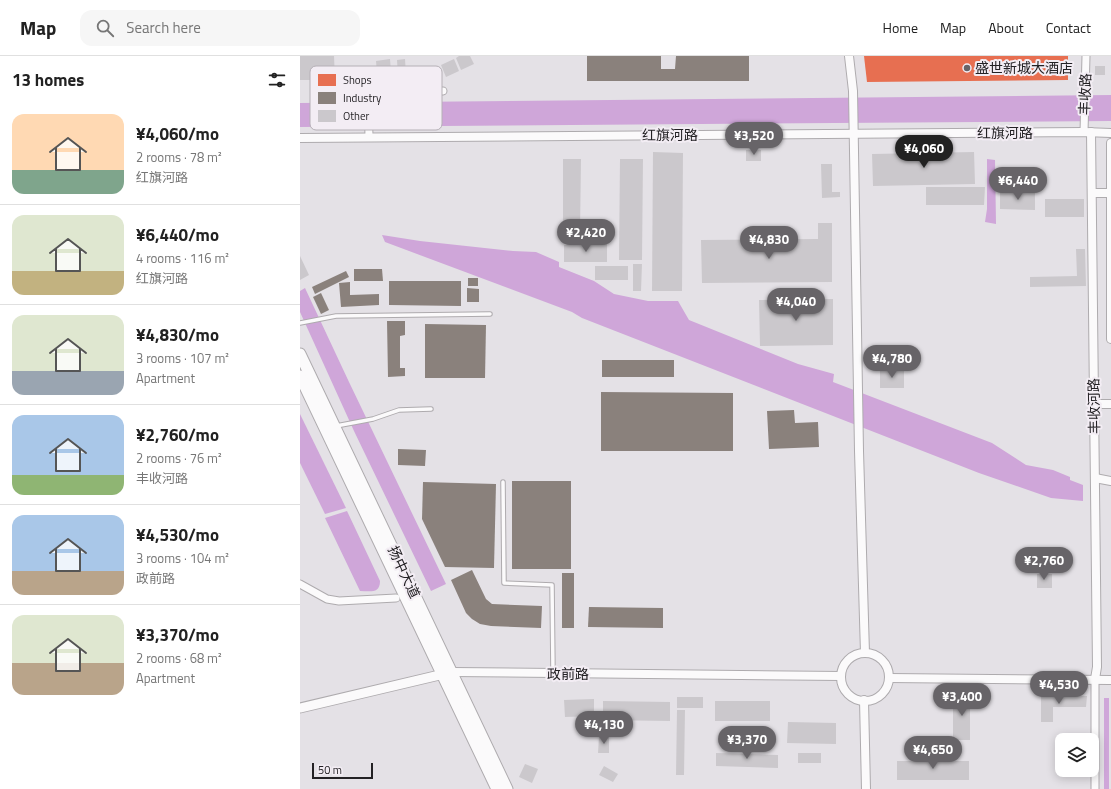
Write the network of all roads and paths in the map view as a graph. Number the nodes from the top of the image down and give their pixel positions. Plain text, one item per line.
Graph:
1 (849, 56) edge
2 (1086, 56) edge
3 (369, 130) edge
4 (1086, 130) junction
5 (854, 131) junction
6 (1111, 133) edge
7 (369, 137) junction
8 (300, 138) edge
9 (1111, 144) edge
10 (1092, 193) junction
11 (1111, 193) edge
12 (1111, 298) edge
13 (490, 314) dead end
14 (300, 323) edge
15 (1111, 339) edge
16 (300, 354) edge
17 (300, 376) edge
18 (1094, 404) junction
19 (1111, 404) edge
20 (431, 409) dead end
21 (334, 426) junction
22 (1095, 478) junction
23 (1111, 481) edge
24 (503, 482) dead end
25 (300, 584) edge
26 (396, 598) dead end
27 (865, 652) junction
28 (447, 673) junction
29 (553, 674) junction
30 (841, 676) junction
31 (889, 678) junction
32 (1095, 679) junction
33 (1111, 680) edge
34 (864, 700) junction
35 (300, 708) edge
36 (497, 789) edge
37 (507, 789) edge
38 (866, 789) edge
39 (1095, 789) edge

1 - 5 street
2 - 4 street, 丰收路
3 - 7 street
4 - 5 street, 红旗河路
4 - 6 street, 红旗河路
4 - 10 street, 丰收河路
5 - 7 street, 红旗河路
5 - 27 street
7 - 8 street, 红旗河路
9 - 11 street
10 - 11 street
10 - 18 street, 丰收河路
11 - 12 street
12 - 15 street
13 - 14 lane
16 - 21 main road, 扬中大道
17 - 28 main road, 扬中大道
18 - 19 street
18 - 22 street, 丰收河路
20 - 21 lane
21 - 28 main road, 扬中大道
22 - 23 street
22 - 32 street, 丰收河路
24 - 29 lane
25 - 26 street
27 - 30 street
27 - 31 street
28 - 29 street, 政前路
28 - 35 main road, 政前路
28 - 36 main road, 扬中大道
28 - 37 main road, 扬中大道
29 - 30 street, 政前路
30 - 34 street
31 - 32 street
31 - 34 street
32 - 33 street
32 - 39 street
34 - 38 street

